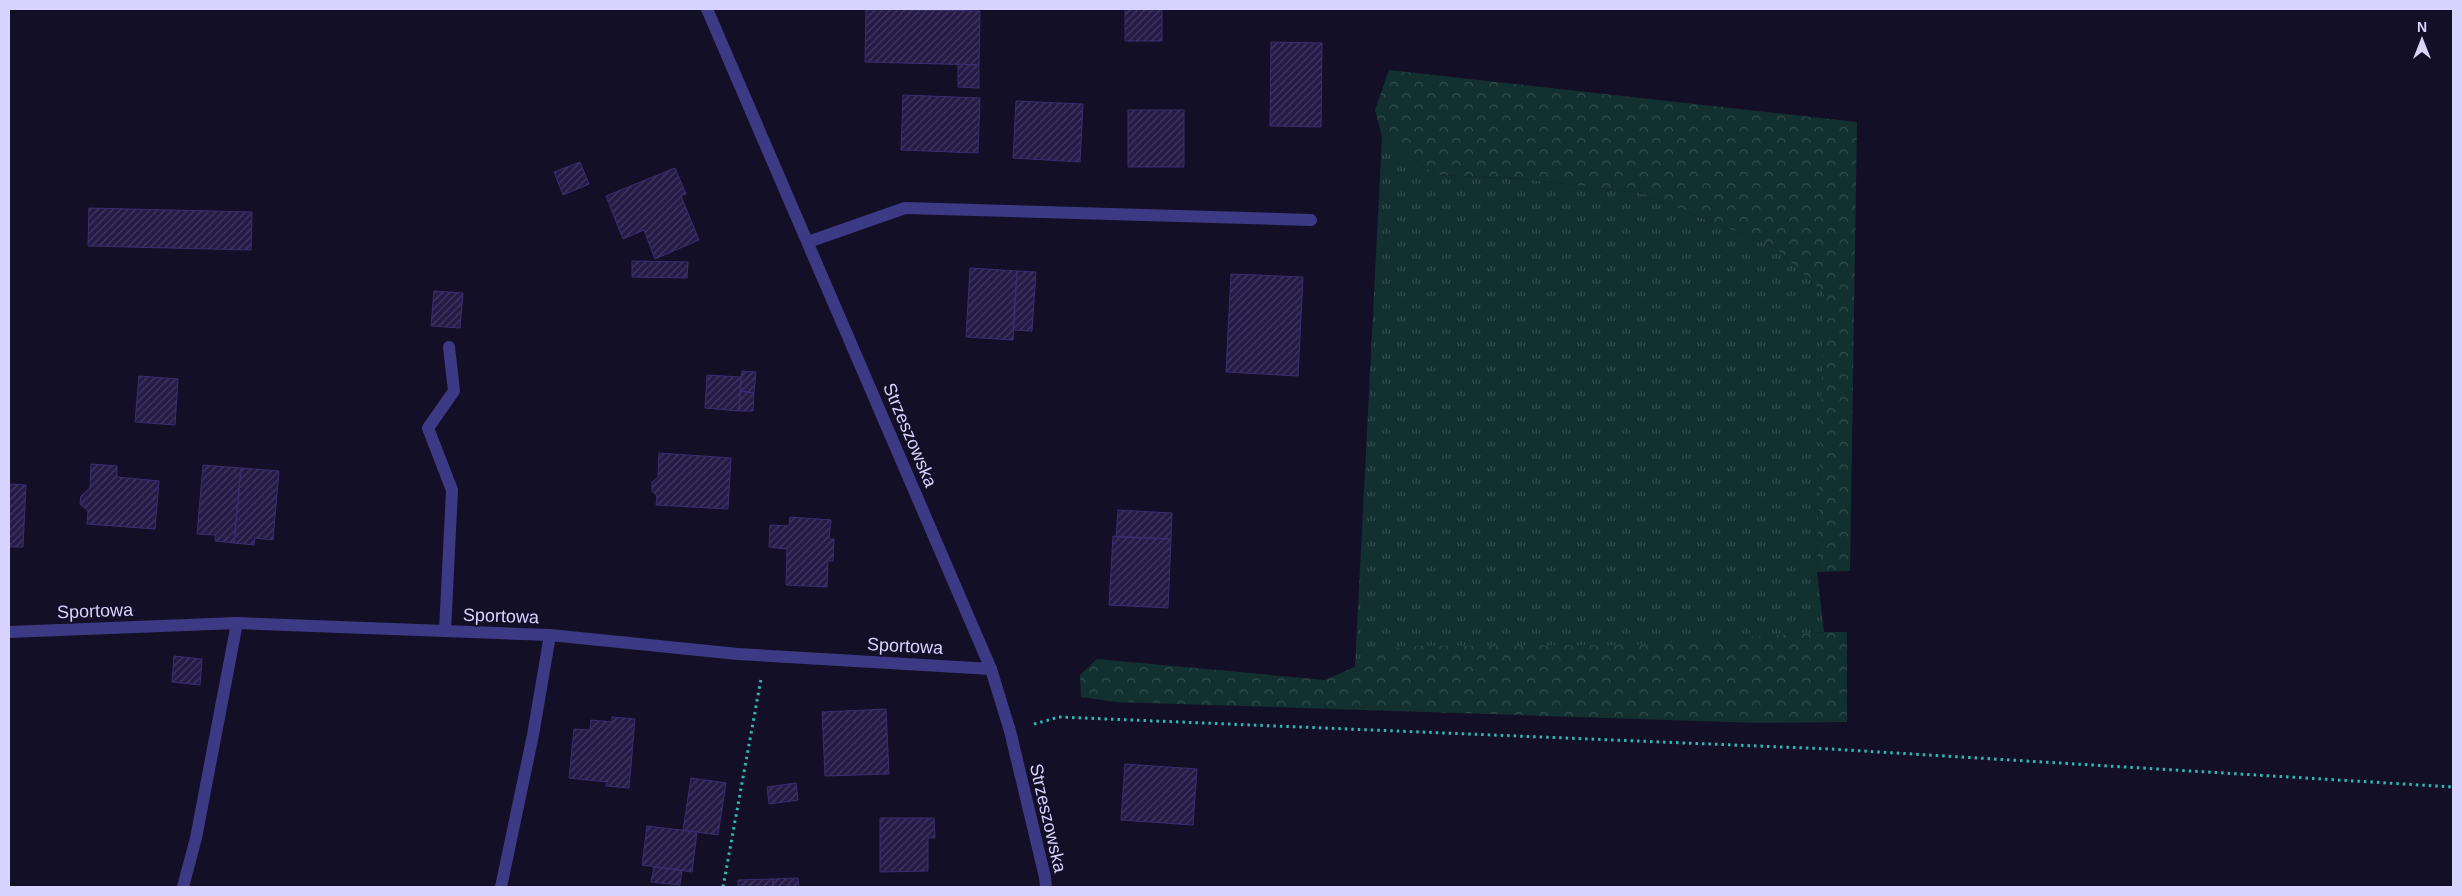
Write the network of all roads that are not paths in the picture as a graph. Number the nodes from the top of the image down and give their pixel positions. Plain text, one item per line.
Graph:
1 (707, 9) edge
2 (1311, 220) dead end
3 (808, 242) junction
4 (449, 347) dead end
5 (237, 624) junction
6 (445, 631) junction
7 (9, 632) edge
8 (550, 635) junction
9 (991, 669) junction
10 (183, 887) edge
11 (501, 887) edge
12 (1046, 887) edge

1 - 3 street, Strzeszowska
2 - 3 street
3 - 9 street, Strzeszowska
4 - 6 street
5 - 6 street, Sportowa
5 - 7 street, Sportowa
5 - 10 street
6 - 8 street, Sportowa
8 - 9 street, Sportowa
8 - 11 street
9 - 12 street, Strzeszowska

